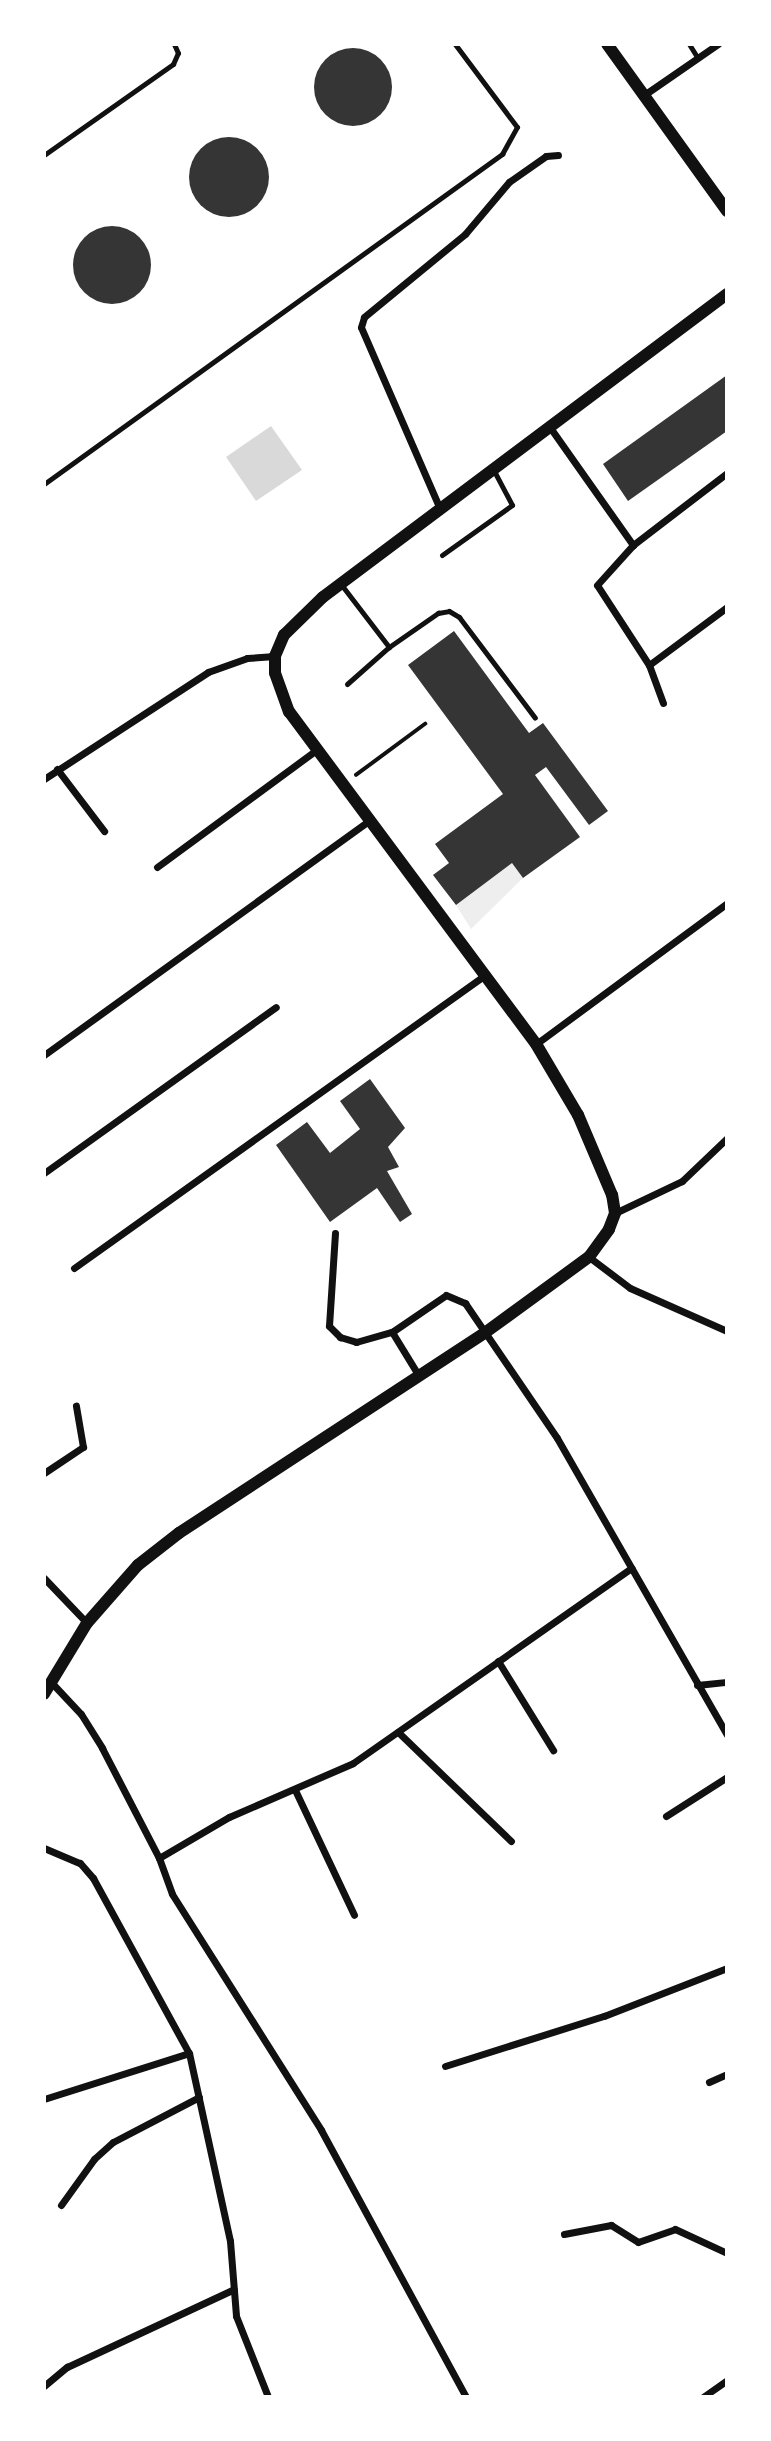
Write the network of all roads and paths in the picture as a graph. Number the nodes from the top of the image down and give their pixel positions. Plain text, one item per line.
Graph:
1 (174, 44) edge
2 (455, 44) edge
3 (607, 44) edge
4 (690, 44) edge
5 (718, 44) edge
6 (697, 57) junction
7 (644, 95) junction
8 (44, 155) edge
9 (558, 155) dead end
10 (727, 211) edge
11 (727, 294) edge
12 (549, 426) junction
13 (493, 469) junction
14 (727, 473) edge
15 (44, 484) edge
16 (440, 509) junction
17 (633, 545) junction
18 (442, 555) dead end
19 (340, 583) junction
20 (727, 607) edge
21 (389, 647) junction
22 (275, 656) junction
23 (649, 666) junction
24 (347, 684) dead end
25 (663, 703) dead end
26 (535, 718) dead end
27 (425, 724) dead end
28 (316, 750) junction
29 (57, 769) junction
30 (44, 779) edge
31 (343, 785) junction
32 (370, 820) junction
33 (104, 831) dead end
34 (157, 867) dead end
35 (727, 904) edge
36 (485, 975) junction
37 (276, 1007) dead end
38 (536, 1044) junction
39 (44, 1055) edge
40 (727, 1138) edge
41 (44, 1173) edge
42 (615, 1213) junction
43 (335, 1233) dead end
44 (589, 1257) junction
45 (74, 1268) dead end
46 (727, 1331) edge
47 (392, 1332) junction
48 (486, 1332) junction
49 (420, 1377) junction
50 (76, 1406) dead end
51 (44, 1473) edge
52 (631, 1568) junction
53 (44, 1578) edge
54 (87, 1623) junction
55 (498, 1661) junction
56 (50, 1681) junction
57 (727, 1682) edge
58 (697, 1685) junction
59 (44, 1694) edge
60 (398, 1732) junction
61 (727, 1735) edge
62 (552, 1750) dead end
63 (727, 1777) edge
64 (295, 1790) junction
65 (666, 1816) dead end
66 (511, 1841) dead end
67 (44, 1848) edge
68 (159, 1858) junction
69 (354, 1915) dead end
70 (727, 1968) edge
71 (189, 2053) junction
72 (444, 2066) dead end
73 (727, 2074) edge
74 (709, 2082) dead end
75 (199, 2097) junction
76 (44, 2099) edge
77 (61, 2205) dead end
78 (564, 2234) dead end
79 (727, 2253) edge
80 (234, 2289) junction
81 (727, 2380) edge
82 (44, 2386) edge
83 (268, 2397) edge
84 (466, 2397) edge
85 (703, 2397) edge

1 - 8 lane
2 - 15 lane
3 - 7 street
4 - 6 lane
5 - 6 street
6 - 7 street
7 - 10 street
9 - 16 street
11 - 12 street
12 - 13 street
12 - 17 street
13 - 16 street
13 - 18 lane
14 - 17 street
16 - 19 street
17 - 23 street
19 - 21 lane
19 - 22 street
20 - 23 street
21 - 24 lane
21 - 26 lane
22 - 28 street
22 - 29 street
23 - 25 street
27 - 31 path
28 - 31 street
28 - 34 street
29 - 30 street
29 - 33 street
31 - 32 street
32 - 36 street
32 - 39 street
35 - 38 street
36 - 38 street
36 - 45 street
37 - 41 street
38 - 42 street
40 - 42 street
42 - 44 street
43 - 47 street
44 - 46 street
44 - 48 street
47 - 48 street
47 - 49 street
48 - 49 street
48 - 52 street
49 - 54 street
50 - 51 street
52 - 55 street
52 - 58 street
53 - 54 street
54 - 56 street
55 - 60 street
55 - 62 street
56 - 59 street
56 - 68 street
57 - 58 street
58 - 61 street
60 - 64 street
60 - 66 street
63 - 65 street
64 - 68 street
64 - 69 street
67 - 71 street
68 - 84 street
70 - 72 street
71 - 75 street
71 - 76 street
73 - 74 street
75 - 77 street
75 - 80 street
78 - 79 street
80 - 82 street
80 - 83 street
81 - 85 street

